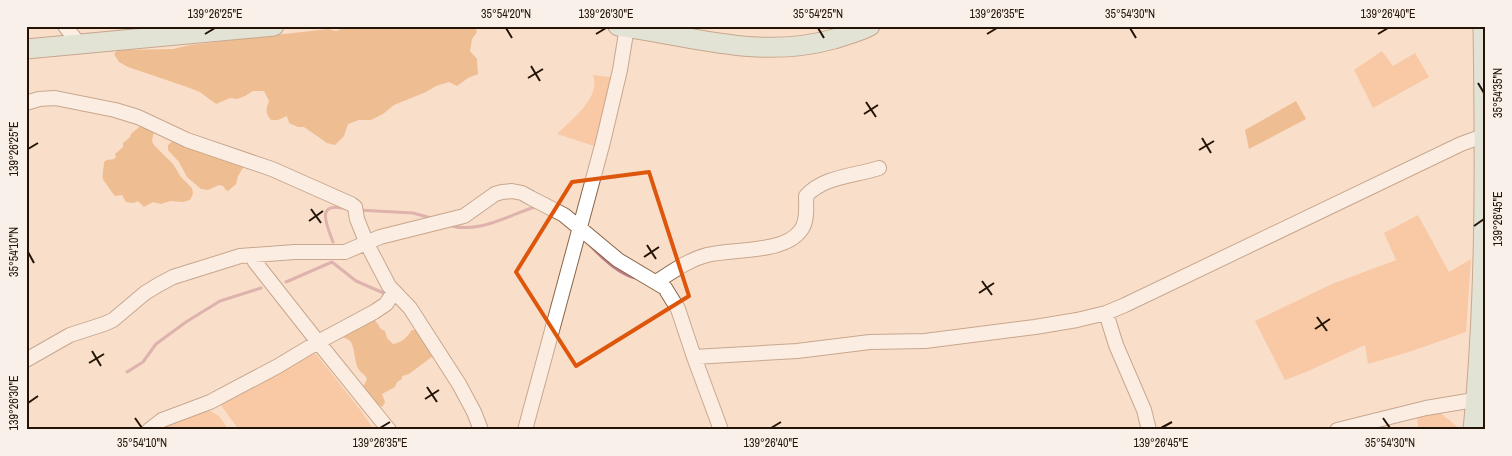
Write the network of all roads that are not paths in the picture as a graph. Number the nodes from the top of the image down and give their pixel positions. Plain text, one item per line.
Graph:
1 (65, 26) edge
2 (274, 26) edge
3 (870, 26) edge
4 (1483, 26) edge
5 (622, 27) edge
6 (80, 45) junction
7 (26, 49) edge
8 (26, 103) edge
9 (1485, 135) edge
10 (879, 168) dead end
11 (578, 232) junction
12 (367, 244) junction
13 (253, 255) junction
14 (656, 282) junction
15 (394, 292) junction
16 (1106, 313) junction
17 (318, 342) junction
18 (694, 357) junction
19 (26, 360) edge
20 (1481, 399) edge
21 (149, 430) edge
22 (389, 430) edge
23 (481, 430) edge
24 (525, 430) edge
25 (721, 430) edge
26 (1150, 430) edge
27 (1337, 430) edge
28 (1473, 430) edge

1 - 6 street
2 - 6 street
3 - 5 street
4 - 9 street
5 - 11 street
6 - 7 street
8 - 12 street
9 - 16 street
9 - 20 street
10 - 14 street
11 - 12 street
11 - 14 street
11 - 24 street
12 - 13 street
12 - 15 street
13 - 17 street
13 - 19 street
14 - 18 street
15 - 17 street
15 - 23 street
16 - 18 street
16 - 26 street
17 - 21 street
17 - 22 street
18 - 25 street
20 - 27 street
20 - 28 street

